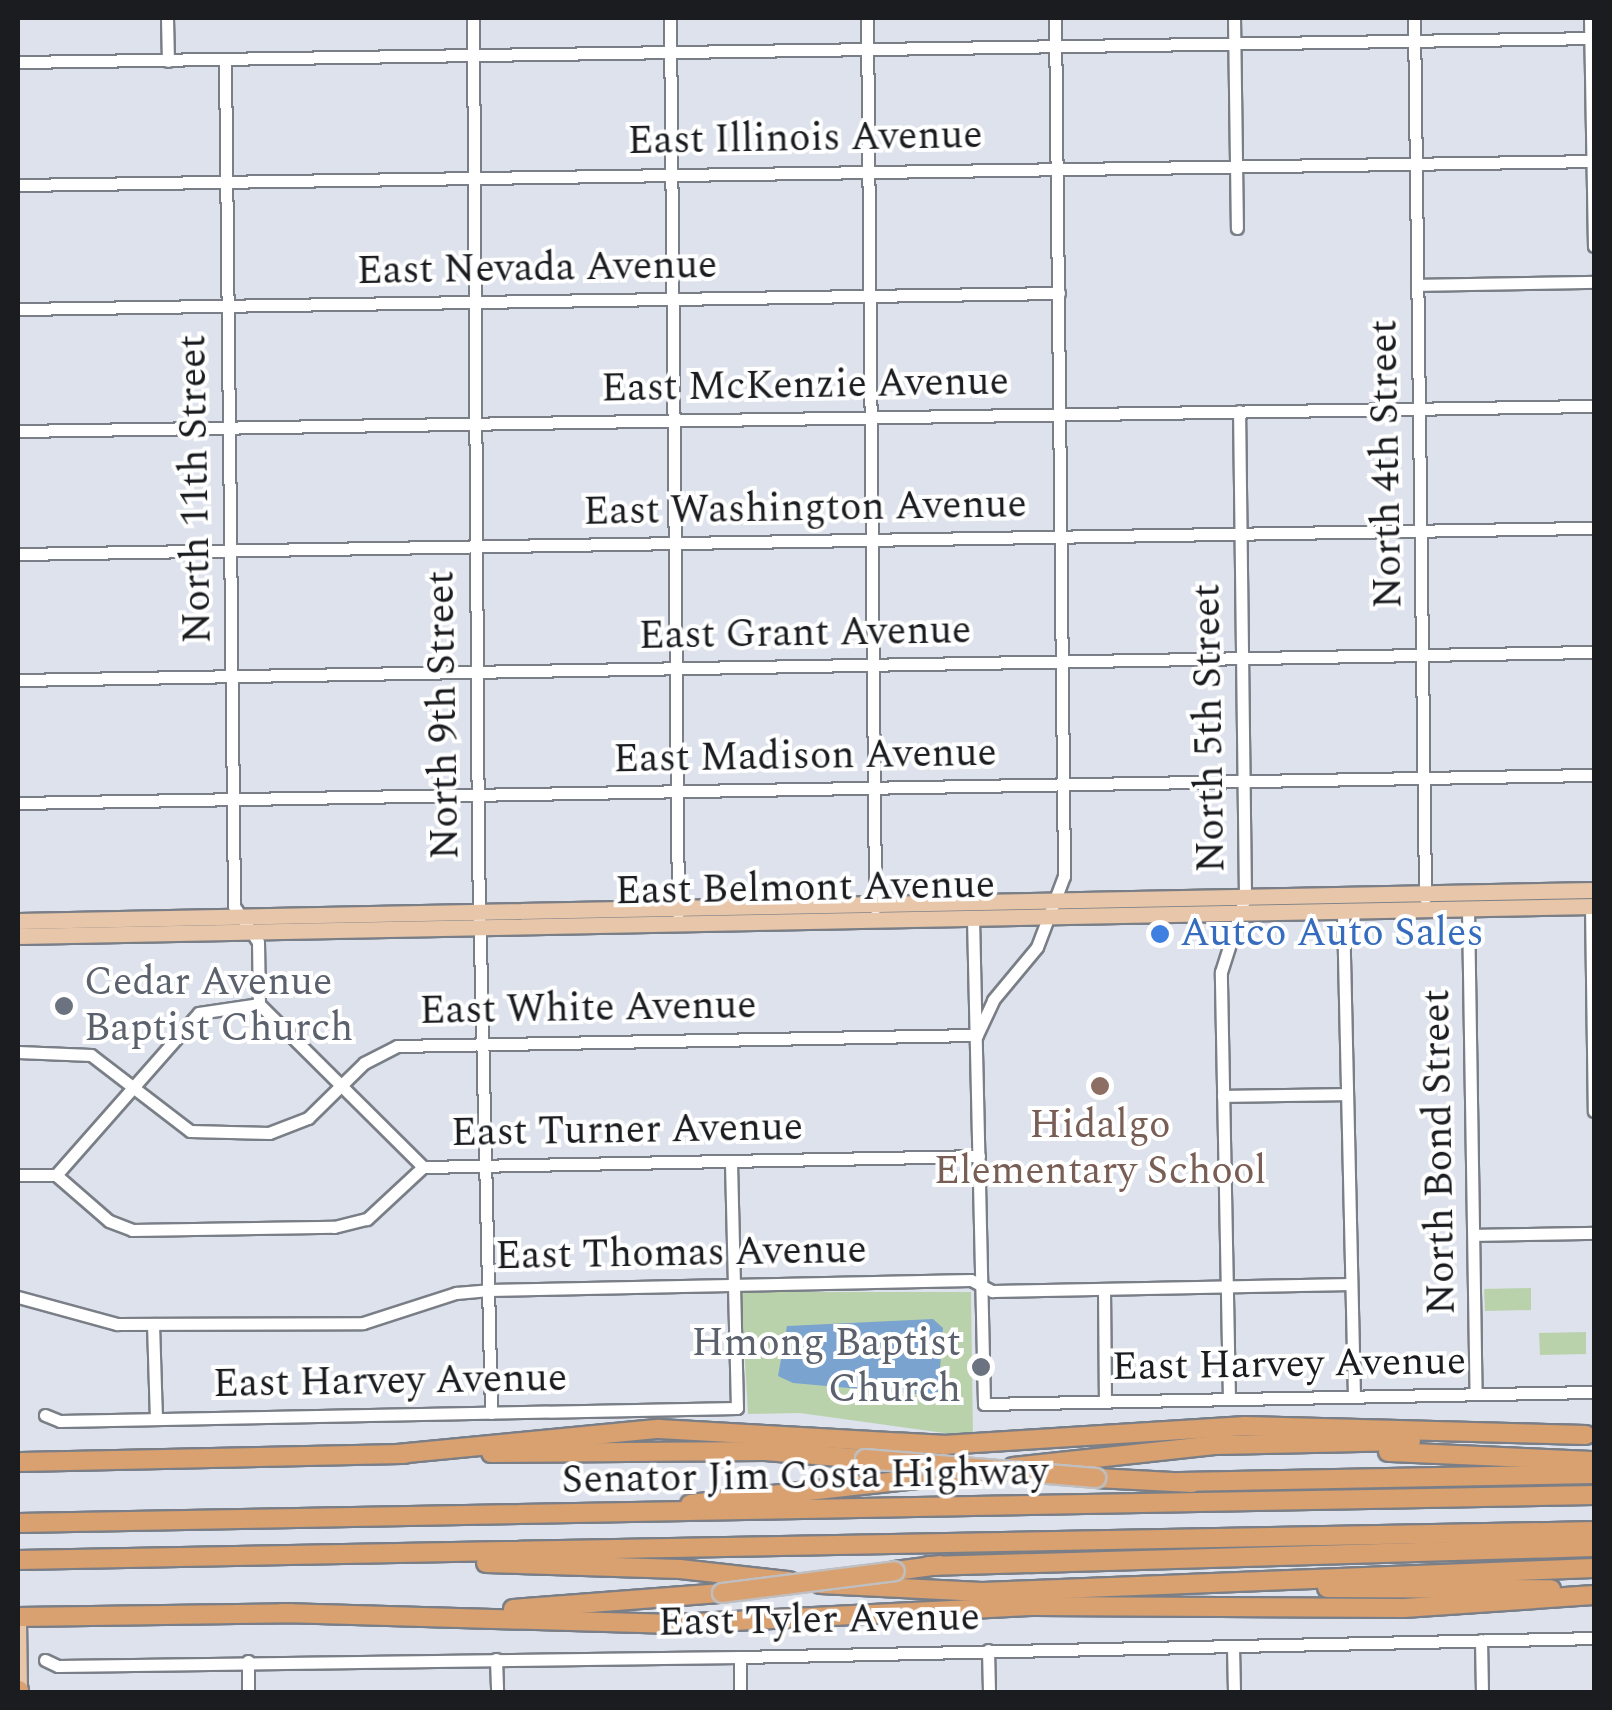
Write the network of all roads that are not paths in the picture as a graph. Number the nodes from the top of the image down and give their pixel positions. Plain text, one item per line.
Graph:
1 (167, 18) edge
2 (472, 18) edge
3 (670, 18) edge
4 (867, 18) edge
5 (1055, 18) edge
6 (1234, 18) edge
7 (1414, 18) edge
8 (1590, 18) edge
9 (1592, 38) edge
10 (1414, 39) junction
11 (1236, 42) junction
12 (1054, 46) junction
13 (867, 48) junction
14 (670, 52) junction
15 (473, 57) junction
16 (225, 60) junction
17 (168, 61) junction
18 (18, 62) edge
19 (1594, 161) edge
20 (1416, 162) junction
21 (1236, 164) junction
22 (1056, 166) junction
23 (868, 170) junction
24 (670, 175) junction
25 (474, 180) junction
26 (226, 183) junction
27 (18, 185) edge
28 (1237, 228) dead end
29 (1594, 246) edge
30 (1594, 282) edge
31 (1417, 285) junction
32 (1058, 293) junction
33 (868, 297) junction
34 (671, 298) junction
35 (474, 303) junction
36 (227, 307) junction
37 (18, 309) edge
38 (1594, 406) edge
39 (1419, 408) junction
40 (1239, 411) junction
41 (1061, 414) junction
42 (871, 417) junction
43 (673, 420) junction
44 (474, 424) junction
45 (227, 428) junction
46 (18, 431) edge
47 (1594, 528) edge
48 (1420, 531) junction
49 (1240, 534) junction
50 (1062, 537) junction
51 (872, 540) junction
52 (675, 544) junction
53 (475, 547) junction
54 (230, 551) junction
55 (18, 554) edge
56 (1594, 652) edge
57 (1422, 655) junction
58 (1242, 658) junction
59 (1061, 662) junction
60 (872, 665) junction
61 (675, 668) junction
62 (477, 672) junction
63 (230, 676) junction
64 (18, 680) edge
65 (1594, 775) edge
66 (1423, 778) junction
67 (1244, 781) junction
68 (1061, 784) junction
69 (872, 788) junction
70 (676, 791) junction
71 (479, 795) junction
72 (232, 800) junction
73 (18, 804) edge
74 (1543, 891) junction
75 (1245, 897) junction
76 (1060, 900) junction
77 (1425, 901) junction
78 (1593, 901) edge
79 (1468, 908) junction
80 (875, 912) junction
81 (1343, 912) junction
82 (1238, 914) junction
83 (240, 916) junction
84 (678, 916) junction
85 (1053, 916) junction
86 (973, 918) junction
87 (18, 920) edge
88 (481, 920) junction
89 (252, 934) junction
90 (18, 936) edge
91 (259, 1004) junction
92 (977, 1035) junction
93 (482, 1042) junction
94 (18, 1052) edge
95 (342, 1085) junction
96 (132, 1088) junction
97 (1347, 1094) junction
98 (1223, 1096) junction
99 (1594, 1111) edge
100 (978, 1156) junction
101 (731, 1162) junction
102 (485, 1166) junction
103 (423, 1167) junction
104 (18, 1175) edge
105 (56, 1175) junction
106 (1594, 1232) edge
107 (1474, 1235) junction
108 (1351, 1284) junction
109 (734, 1285) junction
110 (982, 1285) junction
111 (1227, 1286) junction
112 (1104, 1289) junction
113 (489, 1290) junction
114 (18, 1298) edge
115 (153, 1324) junction
116 (1594, 1392) edge
117 (1476, 1394) junction
118 (1354, 1397) junction
119 (1229, 1399) junction
120 (1105, 1402) junction
121 (491, 1412) junction
122 (45, 1414) dead end
123 (156, 1419) junction
124 (1590, 1435) edge
125 (1148, 1452) junction
126 (397, 1454) junction
127 (1594, 1461) edge
128 (18, 1462) edge
129 (1594, 1474) edge
130 (1180, 1482) junction
131 (1594, 1496) edge
132 (1456, 1499) junction
133 (445, 1516) junction
134 (23, 1523) edge
135 (1594, 1531) edge
136 (1219, 1538) junction
137 (1594, 1547) edge
138 (281, 1556) junction
139 (23, 1560) edge
140 (928, 1566) junction
141 (1594, 1568) edge
142 (1197, 1584) junction
143 (1594, 1586) edge
144 (1594, 1595) edge
145 (282, 1613) junction
146 (18, 1619) edge
147 (1594, 1638) edge
148 (1481, 1640) junction
149 (18, 1645) edge
150 (1233, 1647) junction
151 (988, 1650) junction
152 (740, 1657) junction
153 (496, 1659) junction
154 (46, 1660) dead end
155 (248, 1661) junction
156 (19, 1691) edge
157 (248, 1692) edge
158 (496, 1692) edge
159 (740, 1692) edge
160 (989, 1692) edge
161 (1234, 1692) edge
162 (1482, 1692) edge

1 - 17 street
2 - 15 street, North 9th Street
3 - 14 street
4 - 13 street
5 - 12 street
6 - 11 street
7 - 10 street, North 4th Street
8 - 9 street
9 - 10 street
9 - 19 street
10 - 11 street
10 - 20 street, North 4th Street
11 - 12 street
11 - 21 street
12 - 13 street
12 - 22 street
13 - 14 street
13 - 23 street
14 - 15 street
14 - 24 street
15 - 16 street
15 - 25 street, North 9th Street
16 - 17 street
16 - 26 street, North 11th Street
17 - 18 street
19 - 20 street, East Illinois Avenue
19 - 29 street
20 - 21 street, East Illinois Avenue
20 - 31 street, North 4th Street
21 - 22 street, East Illinois Avenue
21 - 28 street
22 - 23 street, East Illinois Avenue
22 - 32 street
23 - 24 street, East Illinois Avenue
23 - 33 street
24 - 25 street, East Illinois Avenue
24 - 34 street
25 - 26 street, East Illinois Avenue
25 - 35 street, North 9th Street
26 - 27 street, East Illinois Avenue
26 - 36 street, North 11th Street
30 - 31 street
31 - 39 street, North 4th Street
32 - 33 street, East Nevada Avenue
32 - 41 street
33 - 34 street, East Nevada Avenue
33 - 42 street
34 - 35 street, East Nevada Avenue
34 - 43 street
35 - 36 street, East Nevada Avenue
35 - 44 street, North 9th Street
36 - 37 street, East Nevada Avenue
36 - 45 street, North 11th Street
38 - 39 street, East McKenzie Avenue
39 - 40 street, East McKenzie Avenue
39 - 48 street, North 4th Street
40 - 41 street, East McKenzie Avenue
40 - 49 street, North 5th Street
41 - 42 street, East McKenzie Avenue
41 - 50 street
42 - 43 street, East McKenzie Avenue
42 - 51 street
43 - 44 street, East McKenzie Avenue
43 - 52 street
44 - 45 street, East McKenzie Avenue
44 - 53 street, North 9th Street
45 - 46 street, East McKenzie Avenue
45 - 54 street, North 11th Street
47 - 48 street, East Washington Avenue
48 - 49 street, East Washington Avenue
48 - 57 street, North 4th Street
49 - 50 street, East Washington Avenue
49 - 58 street, North 5th Street
50 - 51 street, East Washington Avenue
50 - 59 street
51 - 52 street, East Washington Avenue
51 - 60 street
52 - 53 street, East Washington Avenue
52 - 61 street
53 - 54 street, East Washington Avenue
53 - 62 street, North 9th Street
54 - 55 street, East Washington Avenue
54 - 63 street, North 11th Street
56 - 57 street, East Grant Avenue
57 - 58 street, East Grant Avenue
57 - 66 street, North 4th Street
58 - 59 street, East Grant Avenue
58 - 67 street, North 5th Street
59 - 60 street, East Grant Avenue
59 - 68 street
60 - 61 street, East Grant Avenue
60 - 69 street
61 - 62 street, East Grant Avenue
61 - 70 street
62 - 63 street, East Grant Avenue
62 - 71 street, North 9th Street
63 - 64 street, East Grant Avenue
63 - 72 street, North 11th Street
65 - 66 street, East Madison Avenue
66 - 67 street, East Madison Avenue
66 - 77 street, North 4th Street
67 - 68 street, East Madison Avenue
67 - 75 street, North 5th Street
68 - 69 street, East Madison Avenue
68 - 76 street
69 - 70 street, East Madison Avenue
69 - 80 street
70 - 71 street, East Madison Avenue
70 - 84 street
71 - 72 street, East Madison Avenue
71 - 88 street, North 9th Street
72 - 73 street, East Madison Avenue
72 - 83 street, North 11th Street
74 - 77 main road, East Belmont Avenue
74 - 78 main road, East Belmont Avenue
74 - 79 main road
75 - 76 main road, East Belmont Avenue
75 - 77 main road, East Belmont Avenue
75 - 82 street, North 5th Street
76 - 80 main road, East Belmont Avenue
76 - 85 street
77 - 79 main road, East Belmont Avenue
77 - 81 main road, East Belmont Avenue
78 - 79 main road, East Belmont Avenue
78 - 99 street
79 - 107 street, North Bond Street
80 - 84 main road, East Belmont Avenue
80 - 86 main road, East Belmont Avenue
81 - 82 main road, East Belmont Avenue
81 - 97 street
82 - 85 main road, East Belmont Avenue
82 - 98 street, North 5th Street
83 - 87 main road, East Belmont Avenue
83 - 88 main road, East Belmont Avenue
83 - 89 street
84 - 88 main road, East Belmont Avenue
85 - 86 main road, East Belmont Avenue
85 - 92 street
86 - 92 street
88 - 89 main road, East Belmont Avenue
88 - 93 street, North 9th Street
89 - 90 main road, East Belmont Avenue
89 - 91 street
91 - 95 street
91 - 96 street
92 - 93 street, East White Avenue
92 - 100 street
93 - 95 street, East White Avenue
93 - 102 street, North 9th Street
94 - 96 street, East White Avenue
95 - 96 street, East White Avenue
95 - 103 street
96 - 105 street
97 - 98 street
97 - 108 street
98 - 111 street, North 5th Street
100 - 101 street, East Turner Avenue
100 - 110 street
101 - 102 street, East Turner Avenue
101 - 109 street
102 - 103 street, East Turner Avenue
102 - 113 street, North 9th Street
103 - 105 street, East Turner Avenue
104 - 105 street
106 - 107 street
107 - 117 street, North Bond Street
108 - 111 street, East Thomas Avenue
108 - 118 street
109 - 110 street, East Thomas Avenue
109 - 113 street, East Thomas Avenue
109 - 121 street, East Harvey Avenue
110 - 112 street, East Thomas Avenue
110 - 120 street, East Harvey Avenue
111 - 112 street, East Thomas Avenue
111 - 119 street, North 5th Street
112 - 120 street
113 - 115 street, East Thomas Avenue
113 - 121 street, North 9th Street
114 - 115 street, East Thomas Avenue
115 - 123 street
116 - 117 street, East Harvey Avenue
117 - 118 street, East Harvey Avenue
118 - 119 street, East Harvey Avenue
119 - 120 street, East Harvey Avenue
121 - 123 street, East Harvey Avenue
122 - 123 street, East Harvey Avenue
124 - 125 highway
124 - 126 highway
125 - 127 highway
125 - 133 highway
126 - 128 highway
126 - 130 highway, bridge
129 - 130 highway
130 - 132 highway
131 - 132 highway, Senator Jim Costa Highway
132 - 133 highway, Senator Jim Costa Highway
133 - 134 highway, Senator Jim Costa Highway
135 - 136 highway, Senator Jim Costa Highway
136 - 138 highway, Senator Jim Costa Highway
136 - 140 highway
137 - 140 highway
138 - 139 highway, Senator Jim Costa Highway
138 - 142 highway
140 - 145 highway, bridge
141 - 142 highway
142 - 143 highway
144 - 145 highway
145 - 146 highway
146 - 149 main road
147 - 148 street, East Tyler Avenue
148 - 150 street, East Tyler Avenue
148 - 162 street
149 - 156 main road
150 - 151 street, East Tyler Avenue
150 - 161 street
151 - 152 street, East Tyler Avenue
151 - 160 street
152 - 153 street, East Tyler Avenue
152 - 159 street
153 - 155 street, East Tyler Avenue
153 - 158 street
154 - 155 street, East Tyler Avenue
155 - 157 street

